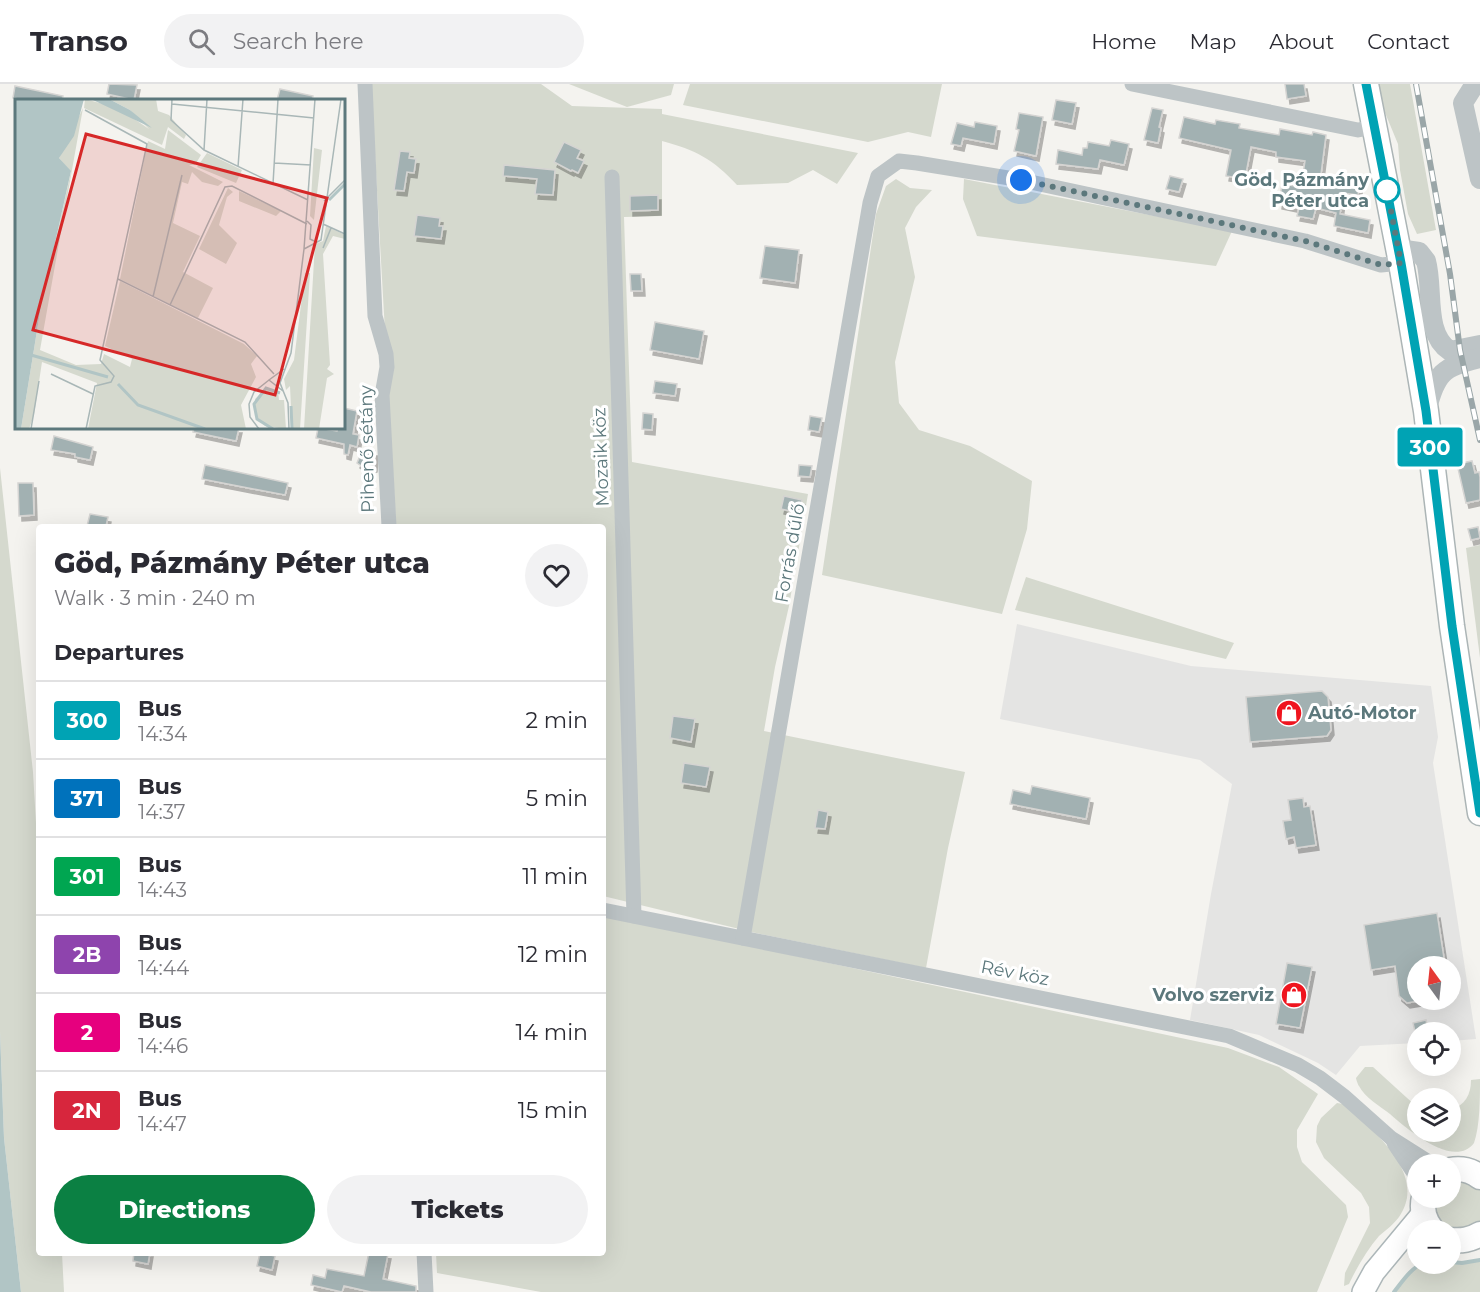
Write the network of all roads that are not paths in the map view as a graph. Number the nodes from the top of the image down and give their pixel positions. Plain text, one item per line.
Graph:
1 (365, 84) edge
2 (1366, 84) edge
3 (1475, 84) edge
4 (1141, 85) edge
5 (1462, 94) edge
6 (1374, 127) junction
7 (612, 177) dead end
8 (1480, 179) edge
9 (1399, 256) junction
10 (1480, 345) edge
11 (1480, 358) edge
12 (1426, 411) junction
13 (389, 524) edge
14 (1480, 813) edge
15 (606, 911) edge
16 (634, 916) junction
17 (743, 938) junction
18 (1391, 1138) junction
19 (1480, 1153) edge
20 (1416, 1154) edge
21 (1407, 1162) edge
22 (1464, 1172) edge
23 (1426, 1213) edge
24 (1407, 1247) edge
25 (1392, 1252) junction
26 (424, 1256) edge
27 (426, 1292) edge
28 (1363, 1292) edge

1 - 13 street, Pihenő sétány
2 - 6 main road
3 - 5 street
4 - 6 street
5 - 8 street
6 - 9 main road
7 - 16 street, Mozaik köz
9 - 10 street
9 - 12 main road
9 - 17 street, Forrás dűlő
11 - 12 street
12 - 14 main road
15 - 16 street, Rév köz
16 - 17 street, Rév köz
17 - 18 street, Rév köz
18 - 20 street, Rév köz
18 - 21 street, Rév köz
19 - 22 main road
23 - 25 main road
24 - 25 main road
25 - 28 main road
26 - 27 street

